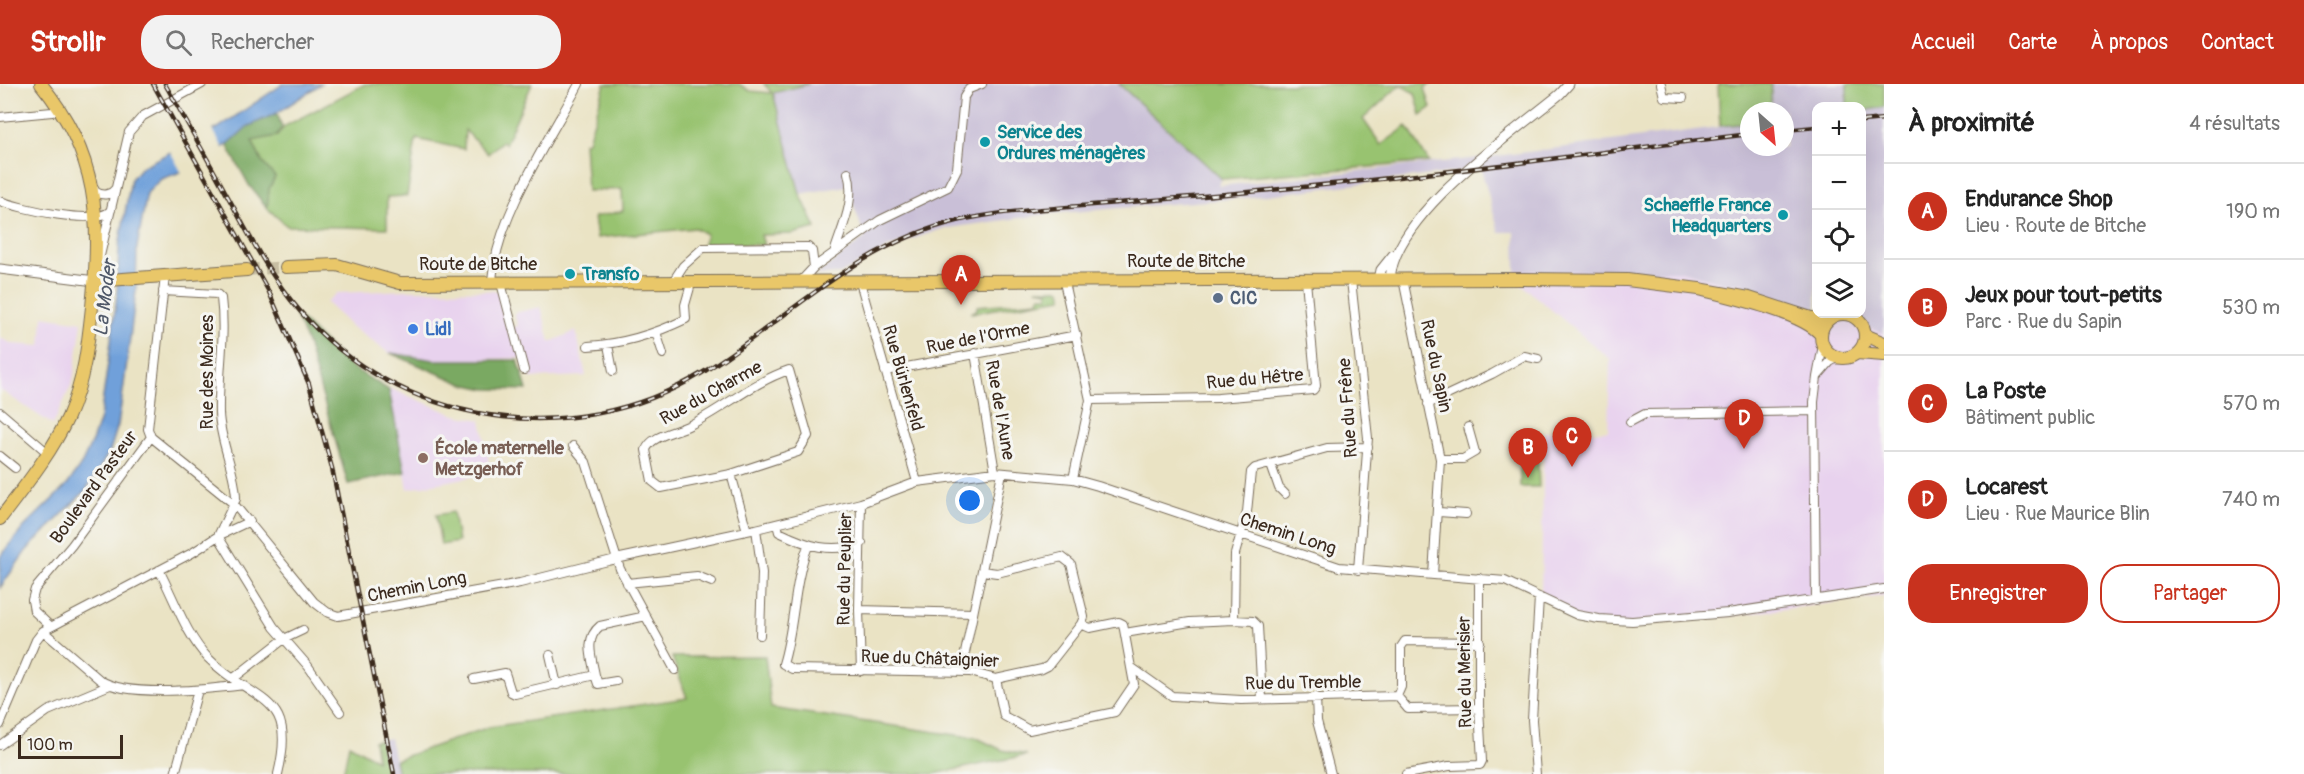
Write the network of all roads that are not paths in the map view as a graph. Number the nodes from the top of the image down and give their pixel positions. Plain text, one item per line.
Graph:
1 (41, 84) edge
2 (202, 84) edge
3 (579, 84) edge
4 (982, 84) edge
5 (1569, 84) edge
6 (1660, 84) edge
7 (1683, 99) dead end
8 (60, 109) junction
9 (0, 117) edge
10 (848, 173) dead end
11 (93, 187) junction
12 (116, 189) junction
13 (0, 201) edge
14 (112, 209) junction
15 (97, 218) junction
16 (834, 253) junction
17 (97, 266) junction
18 (286, 267) tunnel mouth
19 (814, 267) junction
20 (0, 269) edge
21 (248, 270) tunnel mouth
22 (154, 277) junction
23 (1351, 280) junction
24 (1390, 280) junction
25 (95, 281) junction
26 (1306, 281) junction
27 (800, 282) junction
28 (860, 282) junction
29 (1064, 282) junction
30 (497, 283) junction
31 (672, 283) junction
32 (691, 284) junction
33 (1699, 289) junction
34 (163, 291) junction
35 (1812, 318) edge
36 (1829, 318) edge
37 (1854, 318) edge
38 (656, 332) junction
39 (1077, 335) junction
40 (1865, 336) junction
41 (1822, 340) junction
42 (1884, 343) edge
43 (608, 345) junction
44 (588, 346) dead end
45 (1857, 353) junction
46 (663, 354) dead end
47 (975, 354) junction
48 (1884, 355) edge
49 (1839, 357) junction
50 (1538, 359) dead end
51 (524, 370) dead end
52 (613, 371) dead end
53 (885, 372) junction
54 (1817, 377) junction
55 (1090, 400) junction
56 (1428, 404) junction
57 (1814, 411) junction
58 (0, 412) edge
59 (1630, 422) dead end
60 (1468, 427) dead end
61 (151, 438) junction
62 (573, 446) dead end
63 (1368, 447) junction
64 (48, 453) junction
65 (0, 456) edge
66 (1440, 459) junction
67 (1271, 465) junction
68 (15, 468) dead end
69 (998, 473) junction
70 (731, 474) junction
71 (1073, 479) junction
72 (917, 482) junction
73 (1285, 494) dead end
74 (861, 503) junction
75 (234, 504) junction
76 (1439, 512) junction
77 (1466, 513) dead end
78 (0, 519) edge
79 (250, 522) junction
80 (777, 524) junction
81 (752, 530) junction
82 (1240, 535) junction
83 (218, 536) junction
84 (862, 543) junction
85 (808, 546) junction
86 (616, 559) junction
87 (159, 570) junction
88 (1358, 570) junction
89 (982, 572) junction
90 (1434, 575) junction
91 (1479, 578) junction
92 (712, 582) dead end
93 (627, 584) junction
94 (1884, 590) edge
95 (1539, 597) junction
96 (1816, 601) junction
97 (859, 610) junction
98 (974, 613) junction
99 (646, 616) junction
100 (1234, 620) junction
101 (1081, 624) junction
102 (46, 628) junction
103 (303, 630) dead end
104 (1125, 633) junction
105 (760, 635) dead end
106 (284, 639) junction
107 (1480, 642) junction
108 (550, 655) dead end
109 (1131, 667) junction
110 (675, 670) dead end
111 (861, 671) junction
112 (970, 672) junction
113 (595, 675) junction
114 (234, 678) junction
115 (996, 679) junction
116 (474, 680) dead end
117 (616, 681) dead end
118 (110, 685) junction
119 (244, 685) junction
120 (557, 685) junction
121 (198, 690) junction
122 (1397, 696) junction
123 (1316, 697) junction
124 (1262, 699) junction
125 (1479, 708) junction
126 (340, 712) dead end
127 (0, 725) edge
128 (0, 745) edge
129 (175, 774) edge
130 (278, 774) edge
131 (1331, 774) edge
132 (1406, 774) edge
133 (1536, 774) edge

1 - 8 main road
2 - 12 street
3 - 30 street
4 - 16 street
5 - 24 street
6 - 7 street
8 - 9 street
8 - 11 main road
10 - 16 street
11 - 12 street
11 - 15 main road
12 - 14 street
13 - 15 street
14 - 15 street
14 - 17 street
15 - 17 main road
16 - 19 street
17 - 25 main road
18 - 30 main road, Route de Bitche
19 - 27 street
19 - 31 street
20 - 25 street
21 - 22 main road
22 - 25 main road
22 - 34 street, Boulevard Pasteur
23 - 24 main road, Route de Bitche
23 - 26 main road, Route de Bitche
23 - 63 street, Rue du Frêne
24 - 33 main road, Route de Bitche
24 - 56 street, Rue du Sapin
25 - 64 main road
26 - 29 main road, Route de Bitche
26 - 55 street, Rue du Hêtre
27 - 28 main road, Route de Bitche
27 - 32 main road, Route de Bitche
28 - 29 main road, Route de Bitche
28 - 53 street, Rue Bürlenfeld
29 - 39 street
30 - 31 main road, Route de Bitche
30 - 51 street
31 - 32 main road, Route de Bitche
32 - 38 street
33 - 35 main road, Route de Bitche
33 - 41 main road, Route de Bitche
34 - 61 street, Boulevard Pasteur
34 - 75 street, Rue des Moines
36 - 41 main road
37 - 40 main road
38 - 43 street
38 - 46 street
39 - 47 street, Rue de l'Orme
39 - 55 street
40 - 42 main road
40 - 45 main road
41 - 49 main road
41 - 54 street
43 - 44 street
43 - 52 street
45 - 48 main road
45 - 49 main road
47 - 53 street, Rue de l'Orme
47 - 69 street, Rue de l'Aune
49 - 54 street
50 - 56 street
53 - 72 street, Rue Bürlenfeld
54 - 57 street
55 - 71 street
56 - 66 street, Rue du Sapin
57 - 59 street
57 - 96 street
58 - 64 street
60 - 66 street, Rue du Sapin
61 - 75 street, Chemin Long
61 - 102 street, Boulevard Pasteur
62 - 86 street
63 - 67 street
63 - 88 street, Rue du Frêne
64 - 78 main road
65 - 68 street
66 - 76 street, Rue du Sapin
67 - 73 street
67 - 82 street
69 - 71 street, Chemin Long
69 - 72 street, Chemin Long
69 - 89 street, Rue de l'Aune
70 - 70 street, Rue du Charme
70 - 81 street
71 - 82 street, Chemin Long
72 - 74 street, Chemin Long
74 - 80 street, Chemin Long
74 - 84 street, Rue du Peuplier
75 - 79 street, Chemin Long
75 - 83 street
76 - 77 street
76 - 90 street, Rue du Sapin
79 - 83 street
79 - 86 street, Chemin Long
80 - 81 street, Chemin Long
80 - 85 street
81 - 86 street, Chemin Long
81 - 105 street
82 - 88 street, Chemin Long
82 - 100 street
83 - 87 street
83 - 106 street
84 - 85 street
84 - 97 street, Rue du Peuplier
85 - 111 street, Rue du Châtaignier
86 - 93 street
87 - 102 street
87 - 114 street
88 - 90 street, Chemin Long
89 - 98 street
89 - 101 street
90 - 91 street, Chemin Long
91 - 95 street, Chemin Long
91 - 107 street, Rue du Merisier
92 - 93 street
93 - 99 street
94 - 96 street, Chemin Long
95 - 96 street, Chemin Long
95 - 133 street
97 - 98 street
97 - 111 street, Rue du Peuplier
98 - 112 street
99 - 110 street
99 - 113 street
100 - 104 street
100 - 124 street
101 - 104 street
101 - 115 street, Rue du Châtaignier
102 - 118 street, Boulevard Pasteur
102 - 127 street
103 - 106 street
104 - 109 street
106 - 114 street
106 - 126 street
107 - 122 street
107 - 125 street, Rue du Merisier
108 - 120 street
109 - 115 street
109 - 124 street, Rue du Tremble
111 - 112 street, Rue du Châtaignier
112 - 115 street, Rue du Châtaignier
113 - 117 street
113 - 120 street
114 - 119 street
116 - 120 street
118 - 121 street
118 - 128 street
119 - 121 street
119 - 130 street
121 - 129 street
122 - 123 street, Rue du Tremble
122 - 125 street, Rue du Tremble
123 - 124 street, Rue du Tremble
123 - 131 street
125 - 132 street, Rue du Merisier

